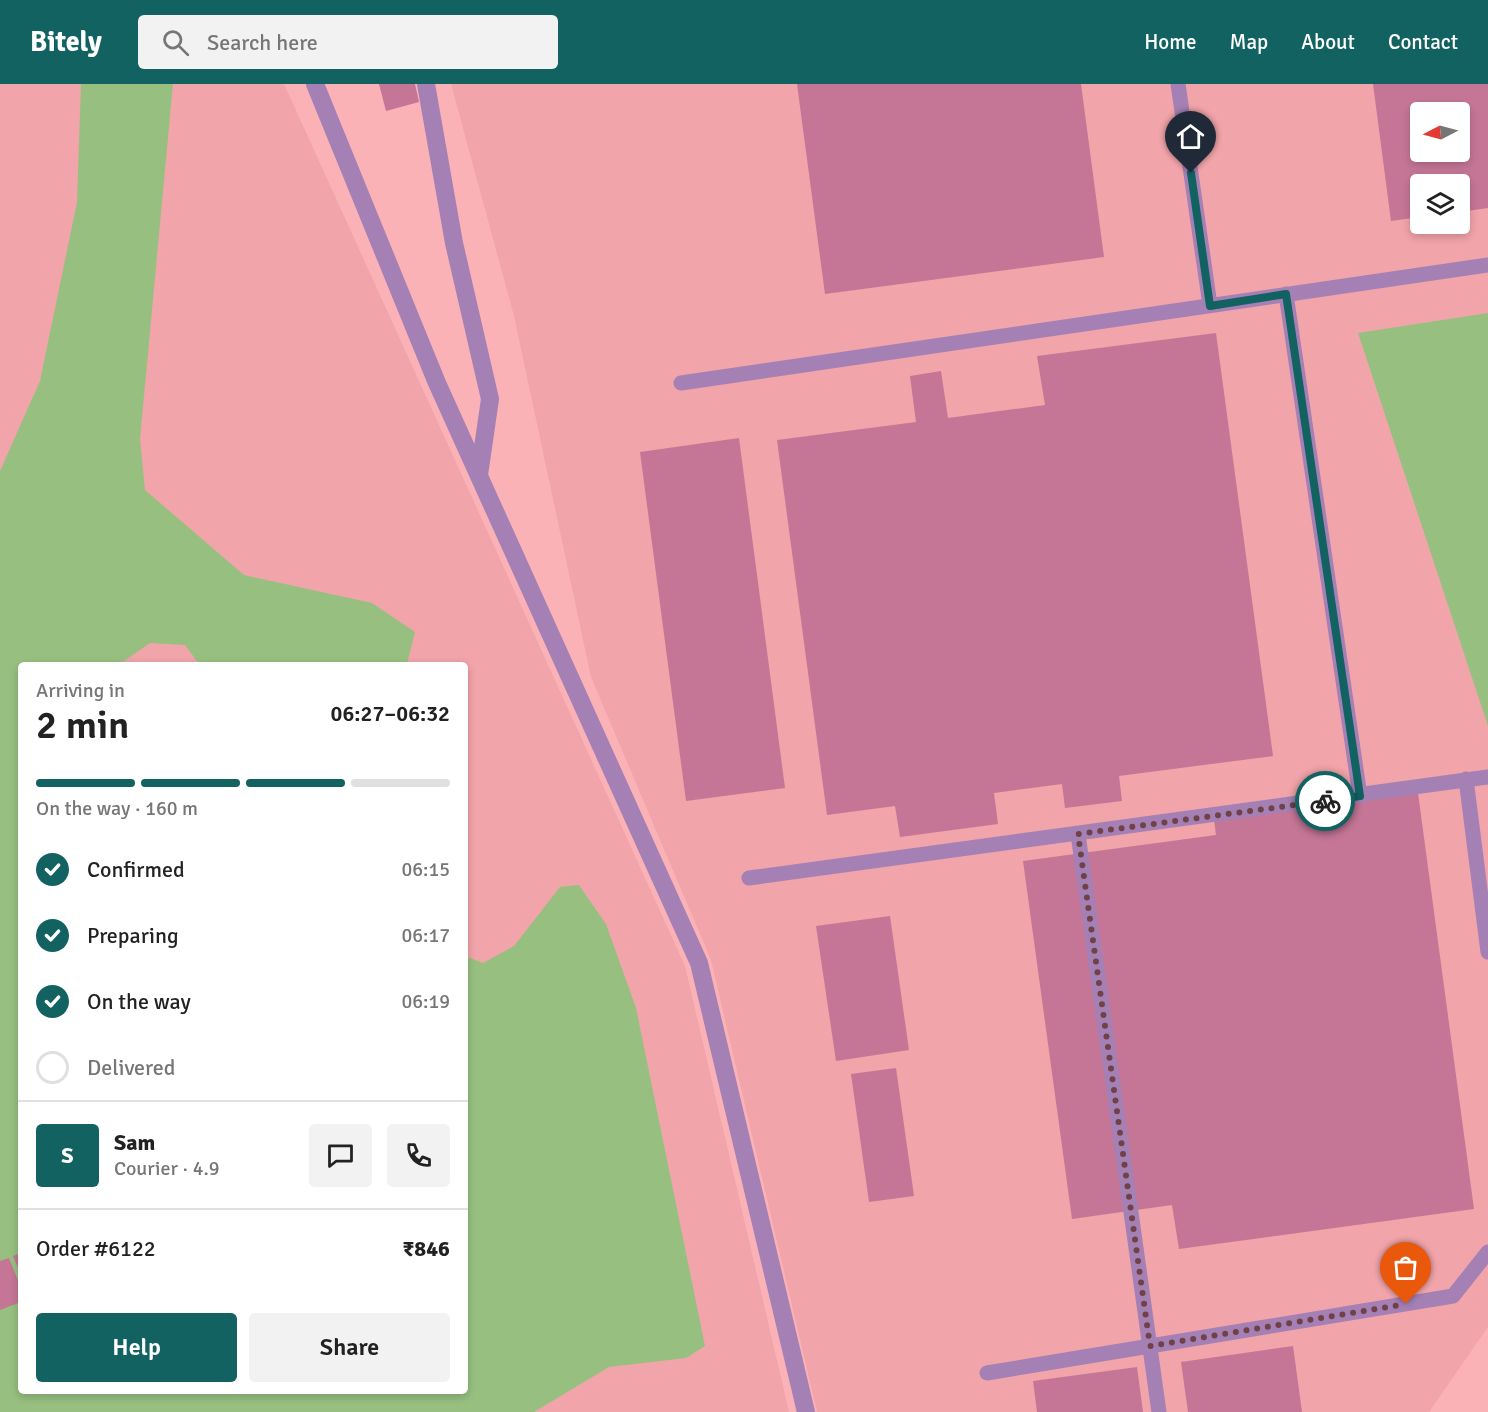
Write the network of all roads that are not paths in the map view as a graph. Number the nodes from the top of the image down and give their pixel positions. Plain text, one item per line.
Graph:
1 (315, 84) edge
2 (426, 84) edge
3 (1178, 84) edge
4 (1488, 265) edge
5 (1286, 294) junction
6 (1210, 306) junction
7 (681, 383) dead end
8 (479, 475) junction
9 (1488, 777) edge
10 (1466, 779) junction
11 (1360, 796) junction
12 (1078, 834) junction
13 (749, 878) dead end
14 (1488, 952) edge
15 (1488, 1252) edge
16 (1150, 1346) junction
17 (987, 1373) dead end
18 (806, 1412) edge
19 (1159, 1412) edge

1 - 8 street
2 - 8 street
3 - 6 lane
4 - 5 lane
5 - 6 lane
5 - 11 lane
6 - 7 lane
8 - 18 street
9 - 10 lane
10 - 11 lane
10 - 14 lane
11 - 12 lane
12 - 13 lane
12 - 16 lane
15 - 16 lane
16 - 17 lane
16 - 19 lane

